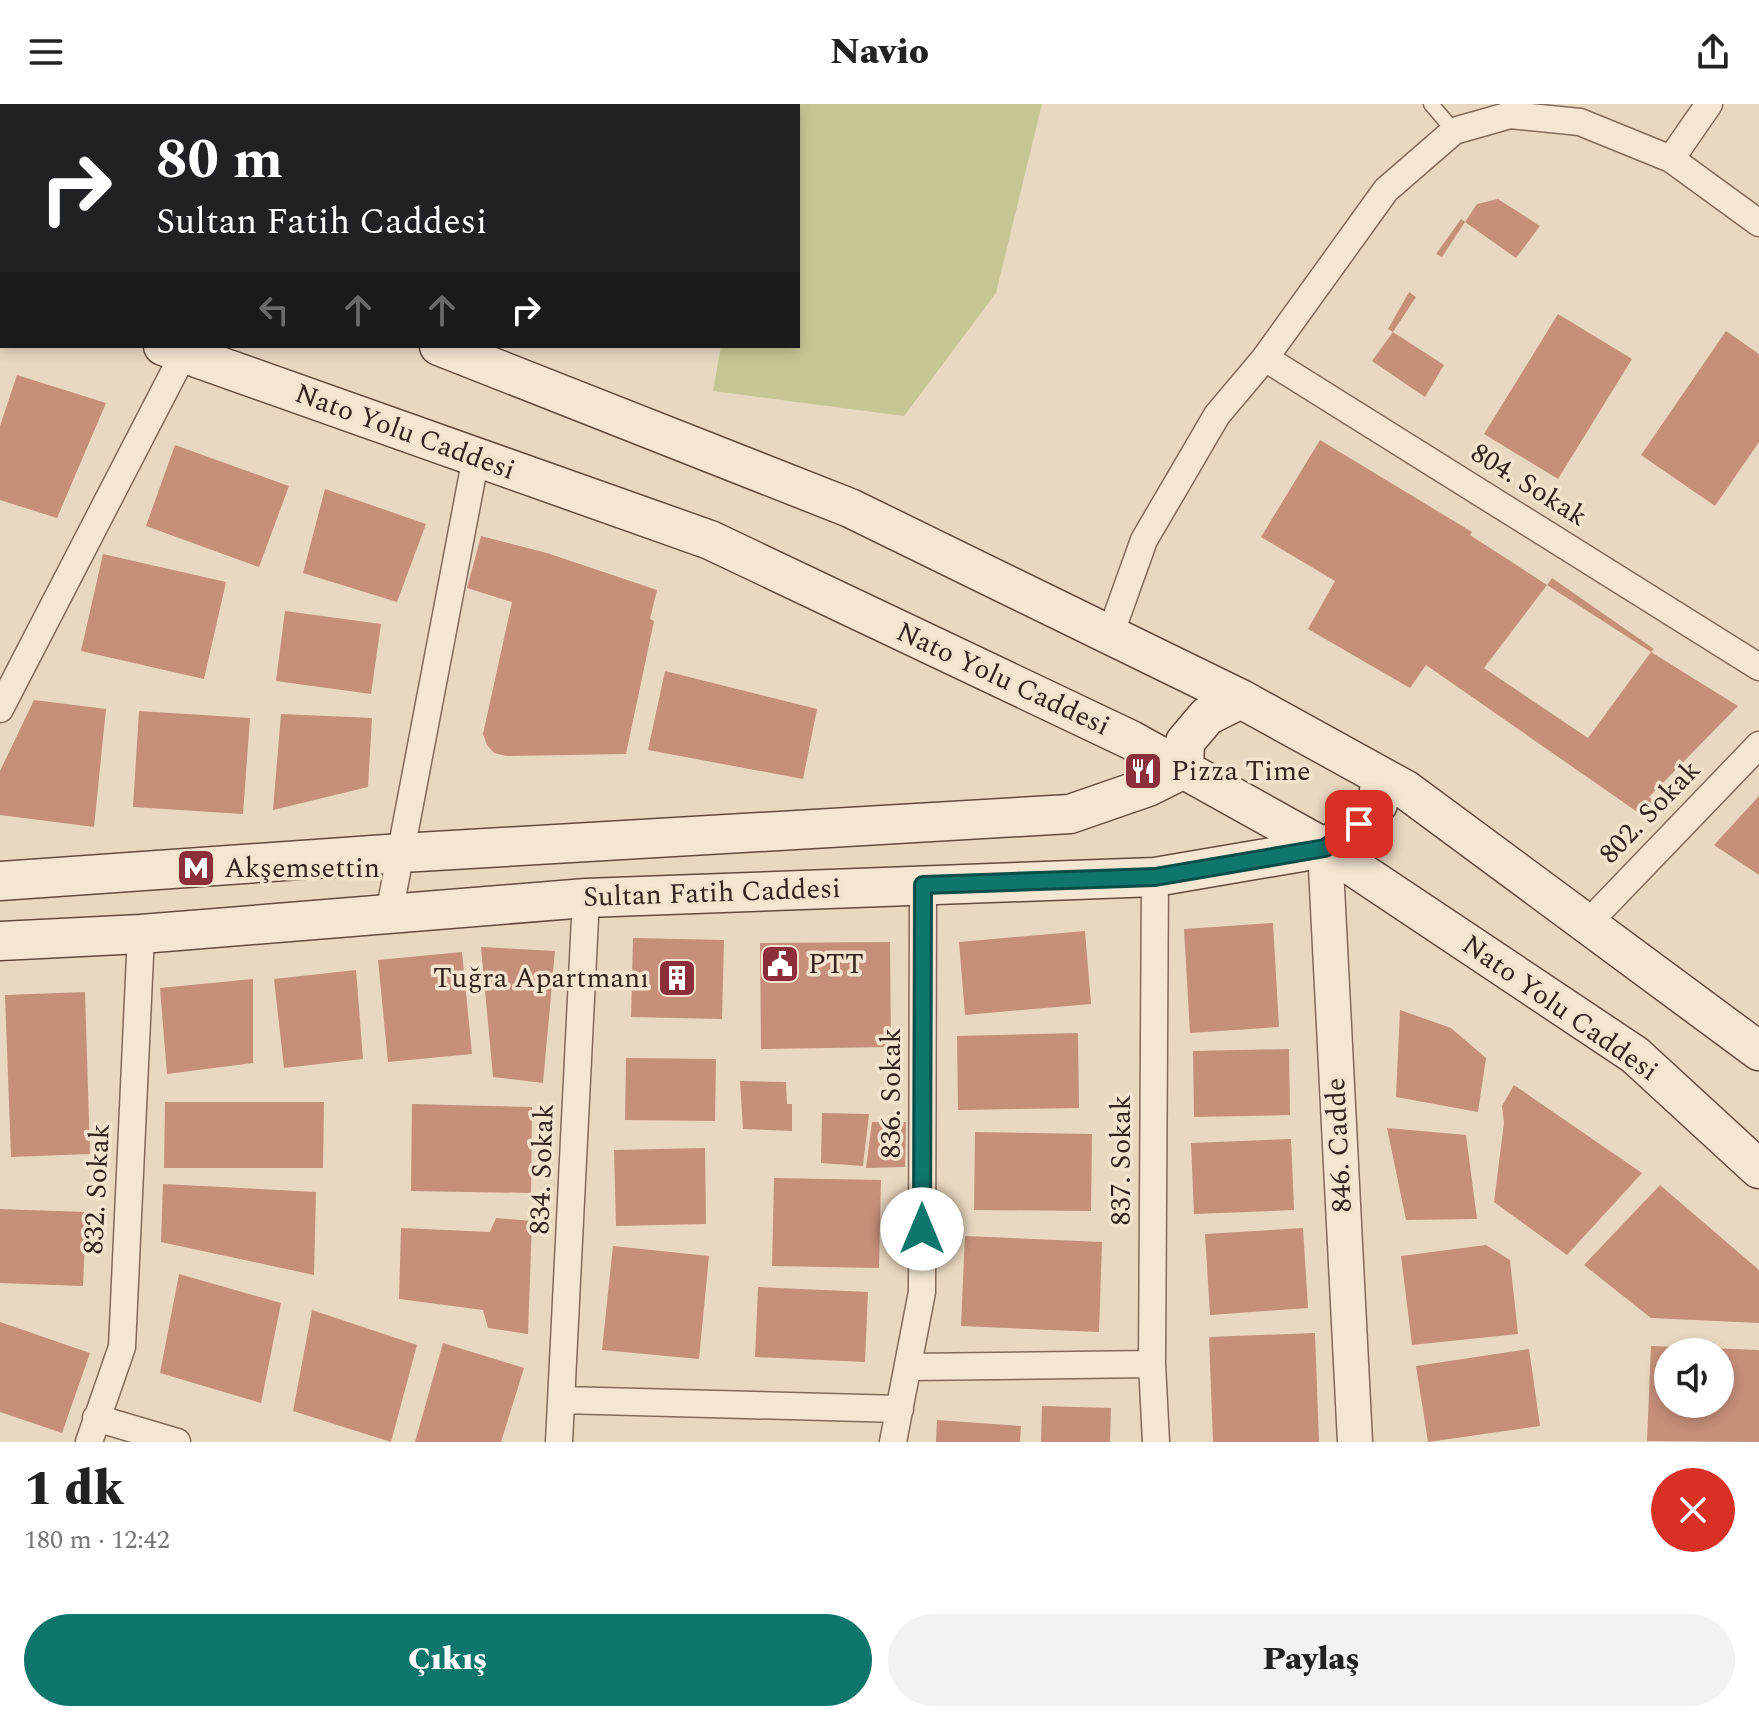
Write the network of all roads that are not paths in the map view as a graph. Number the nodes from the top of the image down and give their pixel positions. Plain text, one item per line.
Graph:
1 (1431, 104) edge
2 (1709, 104) edge
3 (1454, 131) junction
4 (1671, 159) junction
5 (1759, 223) edge
6 (444, 348) edge
7 (173, 350) edge
8 (1265, 358) junction
9 (476, 457) junction
10 (1110, 635) junction
11 (1759, 667) edge
12 (1241, 699) junction
13 (0, 709) edge
14 (1759, 745) edge
15 (1184, 769) junction
16 (1380, 776) junction
17 (1325, 848) junction
18 (401, 853) junction
19 (1155, 877) junction
20 (0, 881) edge
21 (923, 885) junction
22 (586, 898) junction
23 (389, 914) junction
24 (1587, 924) junction
25 (141, 934) junction
26 (0, 941) edge
27 (1759, 1051) edge
28 (1759, 1169) edge
29 (1152, 1364) junction
30 (908, 1367) junction
31 (562, 1400) junction
32 (900, 1409) junction
33 (93, 1430) edge
34 (177, 1442) edge
35 (559, 1442) edge
36 (893, 1442) edge
37 (1156, 1442) edge
38 (1355, 1442) edge

1 - 3 lane
2 - 4 street
3 - 4 street
3 - 8 street
4 - 5 street
6 - 10 main road
7 - 9 main road, Nato Yolu Caddesi
7 - 13 street
8 - 10 street
8 - 11 street, 804. Sokak
9 - 15 main road, Nato Yolu Caddesi
9 - 18 street
10 - 12 main road
12 - 15 main road
12 - 16 main road
14 - 24 street, 802. Sokak
15 - 17 main road, Nato Yolu Caddesi
15 - 18 main road, Sultan Fatih Caddesi
16 - 17 main road, Sultan Fatih Caddesi
16 - 24 main road
17 - 19 main road, Sultan Fatih Caddesi
17 - 28 main road, Nato Yolu Caddesi
17 - 38 street, 846. Cadde
18 - 20 main road, Sultan Fatih Caddesi
18 - 23 street
19 - 21 main road, Sultan Fatih Caddesi
19 - 29 street, 837. Sokak
21 - 22 main road, Sultan Fatih Caddesi
21 - 30 street, 836. Sokak
22 - 23 main road, Sultan Fatih Caddesi
22 - 31 street, 834. Sokak
23 - 25 main road, Sultan Fatih Caddesi
24 - 27 main road
25 - 26 main road, Sultan Fatih Caddesi
25 - 33 street, 832. Sokak
29 - 30 street
29 - 37 street, 837. Sokak
30 - 32 street, 836. Sokak
31 - 32 street
31 - 35 street, 834. Sokak
32 - 36 street, 836. Sokak
33 - 34 street

